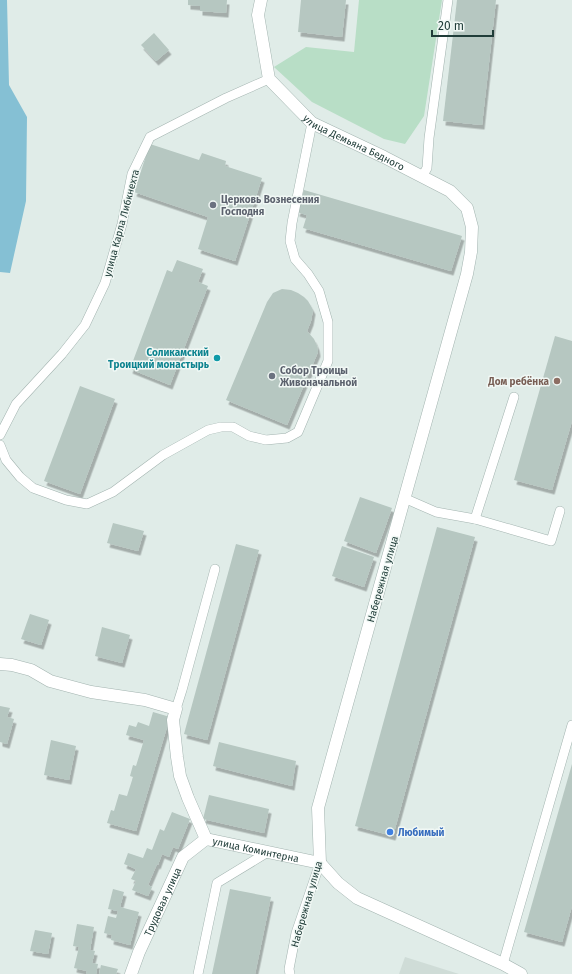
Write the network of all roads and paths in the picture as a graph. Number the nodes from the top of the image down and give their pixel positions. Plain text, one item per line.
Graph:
1 (261, 0) edge
2 (448, 0) edge
3 (269, 79) junction
4 (312, 123) junction
5 (422, 177) junction
6 (450, 191) joint
7 (514, 397) dead end
8 (0, 435) edge
9 (0, 445) edge
10 (404, 498) junction
11 (560, 511) dead end
12 (475, 519) junction
13 (215, 569) dead end
14 (0, 664) edge
15 (176, 708) junction
16 (572, 725) edge
17 (206, 839) junction
18 (268, 852) junction
19 (320, 863) junction
20 (502, 964) junction
21 (131, 974) edge
22 (198, 974) edge
23 (290, 974) edge
24 (521, 974) edge

1 - 3 street
2 - 5 lane
3 - 4 street, улица Демьяна Бедного
3 - 8 lane, улица Карла Либкнехта
4 - 5 street, улица Демьяна Бедного
4 - 9 lane
5 - 6 street, улица Демьяна Бедного
6 - 10 street, Набережная улица
7 - 12 lane
10 - 12 lane
10 - 19 street, Набережная улица
11 - 12 lane
13 - 15 lane
14 - 15 street
15 - 17 street, улица Коминтерна
16 - 20 lane
17 - 18 street, улица Коминтерна
17 - 21 street, Трудовая улица
18 - 19 street, улица Коминтерна
18 - 22 lane
19 - 20 street
19 - 23 lane, Набережная улица
20 - 24 street

